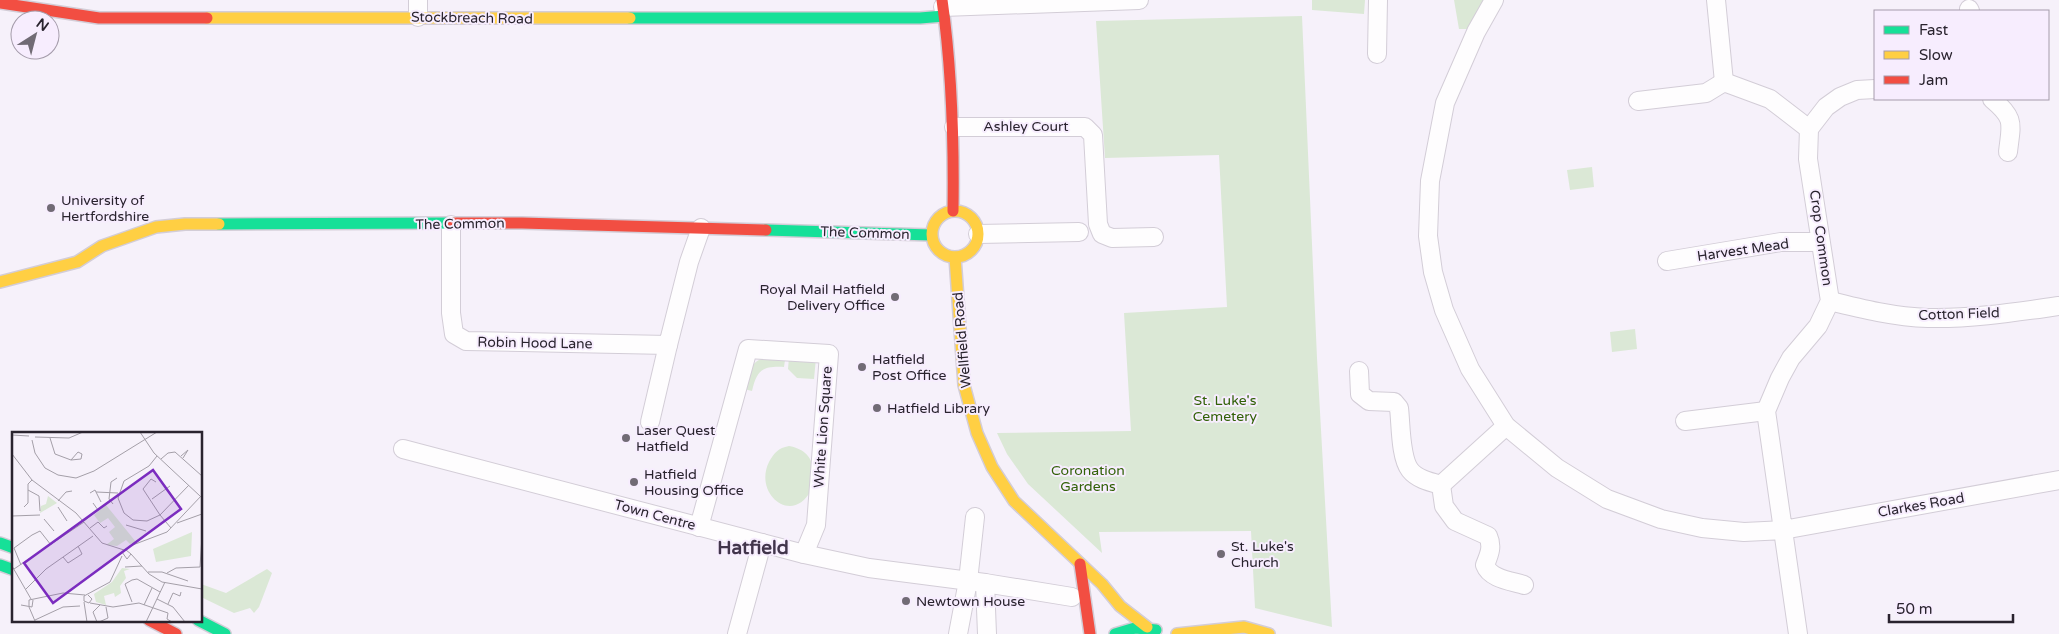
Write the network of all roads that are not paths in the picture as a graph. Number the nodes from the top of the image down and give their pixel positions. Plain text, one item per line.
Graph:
1 (1139, 0) edge
2 (1378, 0) edge
3 (1494, 0) edge
4 (1716, 0) edge
5 (0, 3) edge
6 (418, 8) edge
7 (943, 8) edge
8 (1377, 54) dead end
9 (1724, 82) junction
10 (1874, 89) edge
11 (1993, 100) edge
12 (1638, 101) dead end
13 (954, 126) junction
14 (1809, 129) junction
15 (2008, 152) dead end
16 (953, 211) junction
17 (451, 225) junction
18 (701, 228) junction
19 (1079, 232) dead end
20 (931, 234) junction
21 (978, 234) junction
22 (1154, 237) dead end
23 (1820, 242) junction
24 (955, 257) junction
25 (1667, 261) dead end
26 (0, 282) edge
27 (1830, 302) junction
28 (2059, 306) edge
29 (668, 345) junction
30 (1359, 370) dead end
31 (1766, 411) junction
32 (1685, 421) dead end
33 (650, 422) dead end
34 (1506, 426) junction
35 (403, 449) dead end
36 (2059, 480) edge
37 (1441, 485) junction
38 (975, 517) dead end
39 (699, 527) junction
40 (1783, 530) junction
41 (0, 543) edge
42 (762, 543) junction
43 (12, 547) edge
44 (804, 554) junction
45 (1080, 564) junction
46 (0, 565) edge
47 (12, 569) edge
48 (968, 581) junction
49 (985, 583) junction
50 (1524, 585) dead end
51 (1072, 597) dead end
52 (153, 622) edge
53 (202, 622) edge
54 (1146, 627) junction
55 (176, 634) edge
56 (224, 634) edge
57 (737, 634) edge
58 (958, 634) edge
59 (986, 634) edge
60 (1090, 634) edge
61 (1115, 634) edge
62 (1168, 634) edge
63 (1178, 634) edge
64 (1269, 634) edge
65 (1798, 634) edge

1 - 7 street
2 - 8 street
3 - 34 street, Clarkes Road
4 - 9 street
5 - 6 street, Stockbreach Road
6 - 7 street, Stockbreach Road
7 - 13 street
9 - 12 street
9 - 14 street
10 - 14 street
11 - 15 street
13 - 16 street
13 - 22 street, Ashley Court
14 - 23 street, Crop Common
16 - 20 street
16 - 21 street
17 - 18 street, The Common
17 - 26 street, The Common
17 - 29 street, Robin Hood Lane
18 - 20 street, The Common
18 - 29 street
19 - 21 street
20 - 24 street
21 - 24 street
23 - 25 street, Harvest Mead
23 - 27 street, Crop Common
24 - 45 street, Wellfield Road
27 - 28 street, Cotton Field
27 - 31 street, Crop Common
29 - 33 street
30 - 37 street
31 - 32 street
31 - 40 street
34 - 37 street
34 - 40 street, Clarkes Road
35 - 39 street, Town Centre
36 - 40 street, Clarkes Road
37 - 50 street
38 - 48 street
39 - 42 street, Town Centre
39 - 44 street, White Lion Square
40 - 65 street
41 - 43 street
42 - 44 street, Town Centre
42 - 57 street
44 - 48 street, Town Centre
45 - 54 street, Wellfield Road
45 - 60 street
46 - 47 street
48 - 49 street, Town Centre
48 - 58 street
49 - 51 street, Town Centre
49 - 59 street
52 - 55 street
53 - 56 street
54 - 61 street
54 - 62 street
63 - 64 street

